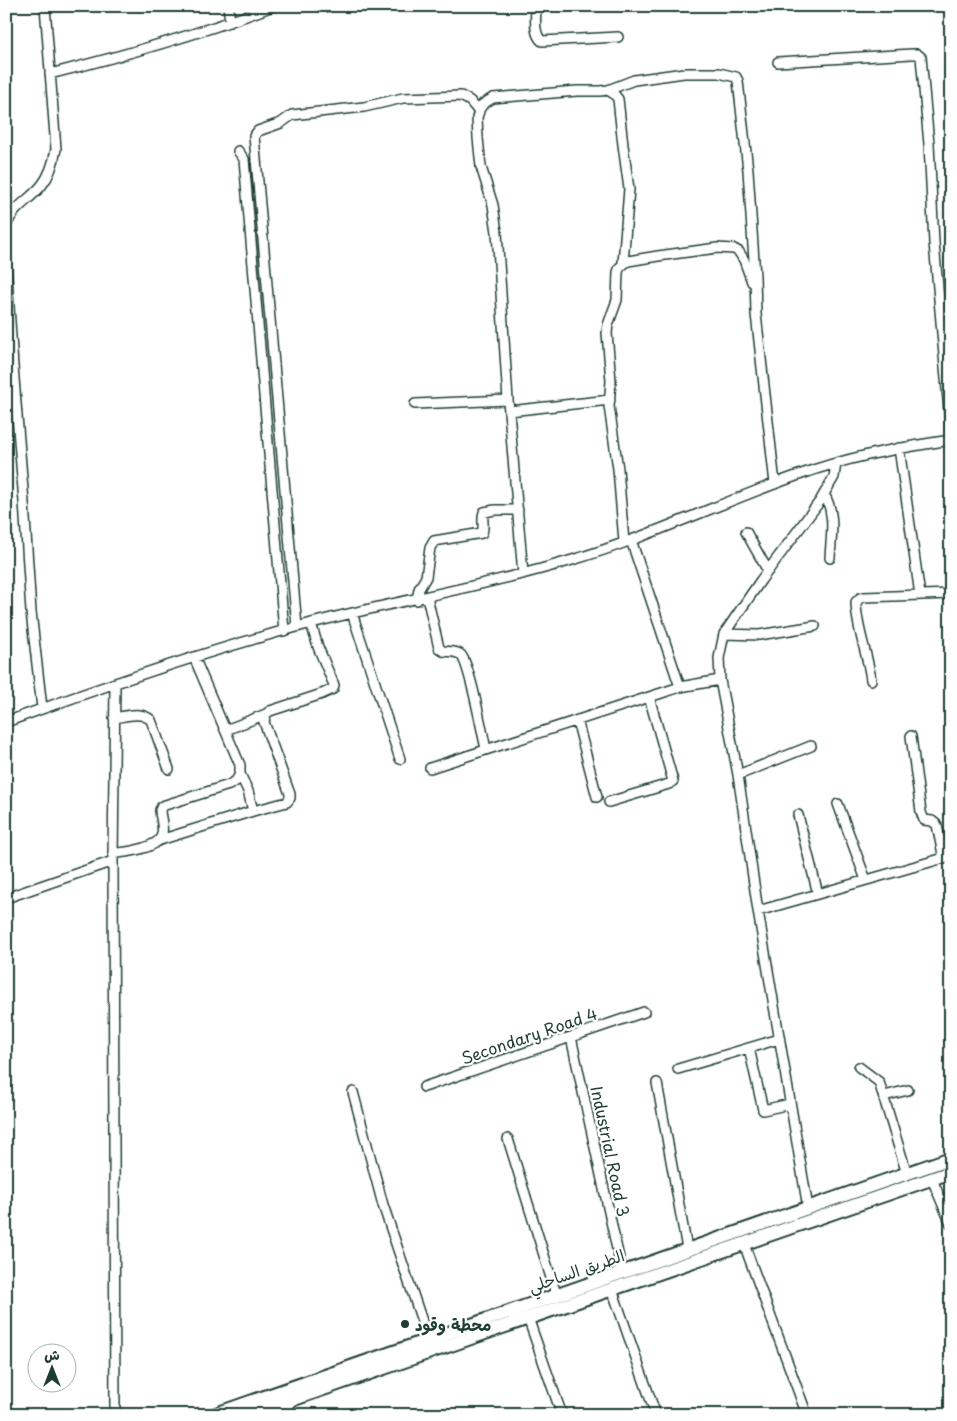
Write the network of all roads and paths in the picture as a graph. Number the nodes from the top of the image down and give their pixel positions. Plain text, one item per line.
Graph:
1 (44, 6) edge
2 (228, 6) edge
3 (273, 6) edge
4 (536, 6) edge
5 (230, 22) junction
6 (618, 37) dead end
7 (778, 62) dead end
8 (50, 74) junction
9 (608, 90) junction
10 (479, 112) junction
11 (238, 151) dead end
12 (6, 205) edge
13 (15, 211) junction
14 (6, 226) edge
15 (6, 262) edge
16 (623, 263) junction
17 (755, 291) junction
18 (947, 347) edge
19 (508, 400) junction
20 (610, 400) junction
21 (415, 404) dead end
22 (16, 411) junction
23 (509, 411) junction
24 (6, 412) edge
25 (951, 434) edge
26 (951, 440) edge
27 (898, 448) junction
28 (836, 463) junction
29 (775, 484) junction
30 (824, 494) junction
31 (518, 510) junction
32 (746, 532) dead end
33 (627, 541) junction
34 (830, 558) dead end
35 (768, 571) junction
36 (523, 574) junction
37 (951, 594) edge
38 (920, 595) junction
39 (427, 597) junction
40 (417, 600) junction
41 (352, 613) junction
42 (311, 623) junction
43 (815, 626) dead end
44 (297, 627) junction
45 (284, 631) junction
46 (724, 634) junction
47 (194, 657) junction
48 (720, 680) junction
49 (871, 680) dead end
50 (115, 683) junction
51 (680, 687) junction
52 (649, 697) junction
53 (42, 708) junction
54 (266, 714) junction
55 (114, 718) junction
56 (577, 720) junction
57 (6, 722) edge
58 (226, 730) junction
59 (911, 736) dead end
60 (811, 746) dead end
61 (486, 749) junction
62 (400, 759) dead end
63 (430, 768) dead end
64 (169, 770) dead end
65 (240, 774) junction
66 (738, 775) junction
67 (596, 797) dead end
68 (609, 802) dead end
69 (838, 804) dead end
70 (253, 811) junction
71 (798, 815) dead end
72 (160, 840) junction
73 (113, 857) junction
74 (947, 858) edge
75 (866, 880) junction
76 (818, 894) junction
77 (6, 898) edge
78 (758, 910) junction
79 (644, 1012) dead end
80 (571, 1037) junction
81 (780, 1039) junction
82 (749, 1048) junction
83 (859, 1067) dead end
84 (678, 1068) dead end
85 (657, 1083) dead end
86 (424, 1087) dead end
87 (908, 1090) dead end
88 (352, 1092) dead end
89 (884, 1096) junction
90 (790, 1104) junction
91 (508, 1139) dead end
92 (951, 1158) edge
93 (951, 1172) edge
94 (907, 1174) junction
95 (932, 1179) junction
96 (808, 1208) junction
97 (951, 1224) edge
98 (744, 1244) junction
99 (687, 1249) junction
100 (622, 1272) junction
101 (612, 1289) junction
102 (556, 1294) junction
103 (528, 1318) junction
104 (428, 1339) junction
105 (285, 1396) junction
106 (115, 1415) edge
107 (213, 1415) edge
108 (248, 1415) edge
109 (291, 1415) edge
110 (562, 1415) edge
111 (656, 1415) edge
112 (807, 1415) edge

1 - 8 street
2 - 5 street
3 - 5 street
4 - 6 street
5 - 8 street
7 - 18 street
8 - 13 street
9 - 10 street
9 - 16 street
9 - 17 street
10 - 19 street
10 - 44 street
11 - 45 street
12 - 13 street
13 - 14 street
15 - 22 street
16 - 17 street
16 - 20 street
17 - 29 street
18 - 25 street
19 - 21 street
19 - 23 street
20 - 23 street
20 - 33 street
22 - 24 street
22 - 53 street
23 - 31 street
26 - 27 street
27 - 28 street
27 - 38 street
28 - 29 street
28 - 30 street
29 - 33 street
30 - 34 street
30 - 35 street
31 - 36 street
31 - 40 street
32 - 35 street
33 - 36 street
33 - 51 street
35 - 46 street
36 - 39 street
37 - 38 street
38 - 49 street
39 - 40 street
39 - 61 street
40 - 41 street
41 - 42 street
41 - 62 street
42 - 44 street
42 - 54 street
43 - 46 street
44 - 45 street
45 - 47 street
46 - 48 street
47 - 50 street
47 - 58 street
48 - 51 street
48 - 66 street
50 - 53 street
50 - 55 street
51 - 52 street
52 - 56 street
52 - 68 street
53 - 57 street
54 - 58 street
54 - 70 street
55 - 64 street
55 - 73 street
56 - 61 street
56 - 67 street
58 - 65 street
59 - 74 street
60 - 66 street
61 - 63 street
65 - 70 street
65 - 72 street
66 - 78 street
69 - 75 street
70 - 72 street
71 - 76 street
72 - 73 street
73 - 77 street
73 - 106 street
74 - 75 street
75 - 76 street
76 - 78 street
78 - 81 street
79 - 80 street, Secondary Road 4
80 - 86 street, Secondary Road 4
80 - 100 street, Industrial Road 3
81 - 82 street
81 - 90 street
82 - 84 street
82 - 90 street
83 - 89 street
85 - 99 street
87 - 89 street
88 - 104 street
89 - 94 street
90 - 96 street
91 - 102 street
92 - 94 highway, الطريق الساحلي
93 - 95 highway, الطريق الساحلي
94 - 96 highway, الطريق الساحلي
95 - 97 street
95 - 98 highway, الطريق الساحلي
96 - 99 highway, الطريق الساحلي
98 - 101 highway, الطريق الساحلي
98 - 112 street
99 - 100 highway, الطريق الساحلي
100 - 102 highway, الطريق الساحلي
101 - 103 highway, الطريق الساحلي
101 - 111 street
102 - 104 highway, الطريق الساحلي
103 - 105 highway, الطريق الساحلي
103 - 110 street
104 - 105 highway, الطريق الساحلي
105 - 107 highway, الطريق الساحلي
105 - 108 highway, الطريق الساحلي
105 - 109 street

